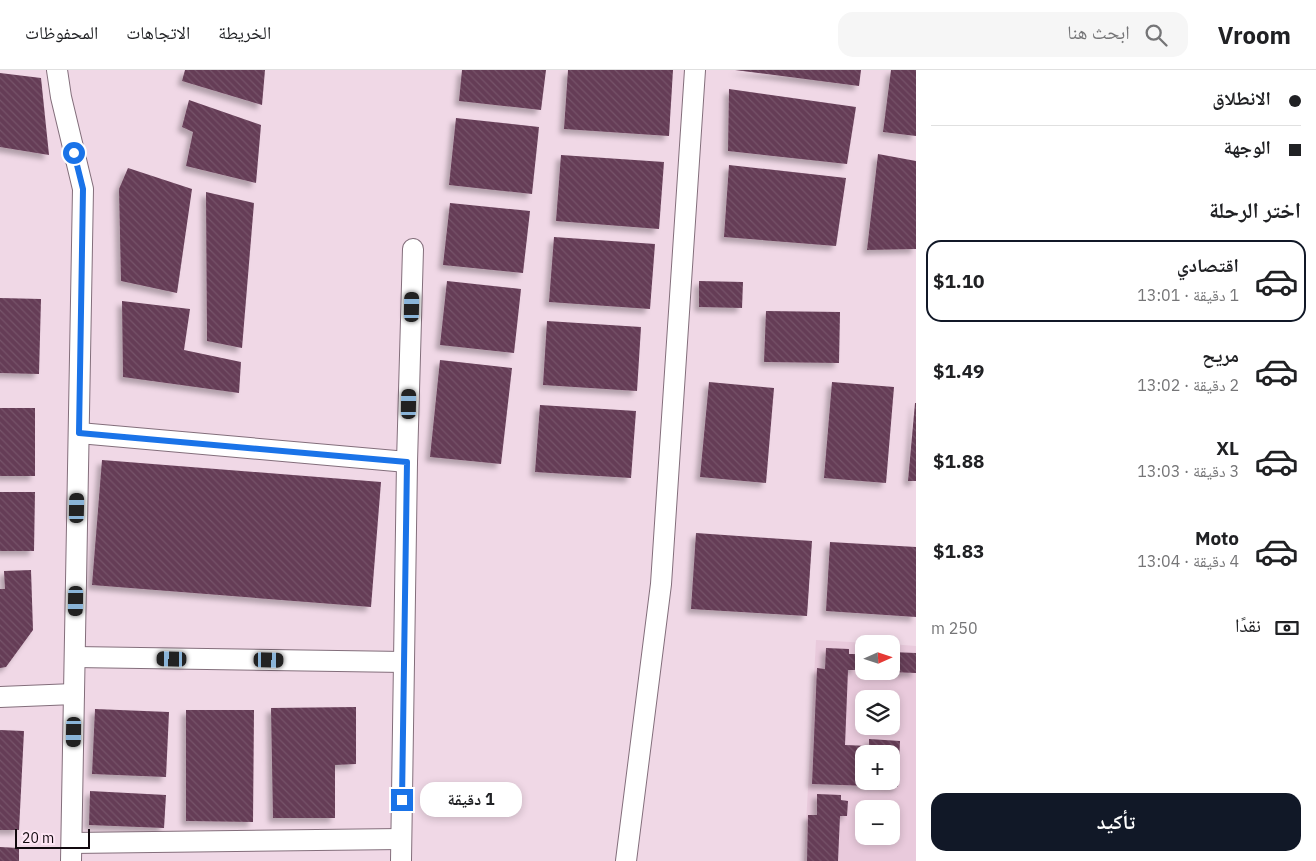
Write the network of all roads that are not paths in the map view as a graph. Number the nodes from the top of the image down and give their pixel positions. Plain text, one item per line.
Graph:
1 (57, 70) edge
2 (695, 70) edge
3 (413, 249) dead end
4 (79, 433) junction
5 (407, 462) junction
6 (75, 657) junction
7 (404, 662) junction
8 (74, 694) junction
9 (0, 697) edge
10 (401, 839) junction
11 (72, 852) edge
12 (401, 861) edge
13 (626, 861) edge

1 - 4 street
2 - 13 street
3 - 5 street
4 - 5 street
4 - 6 street
5 - 7 street
6 - 7 street
6 - 8 street
7 - 10 street
8 - 9 street
8 - 11 street
10 - 11 street
10 - 12 street

